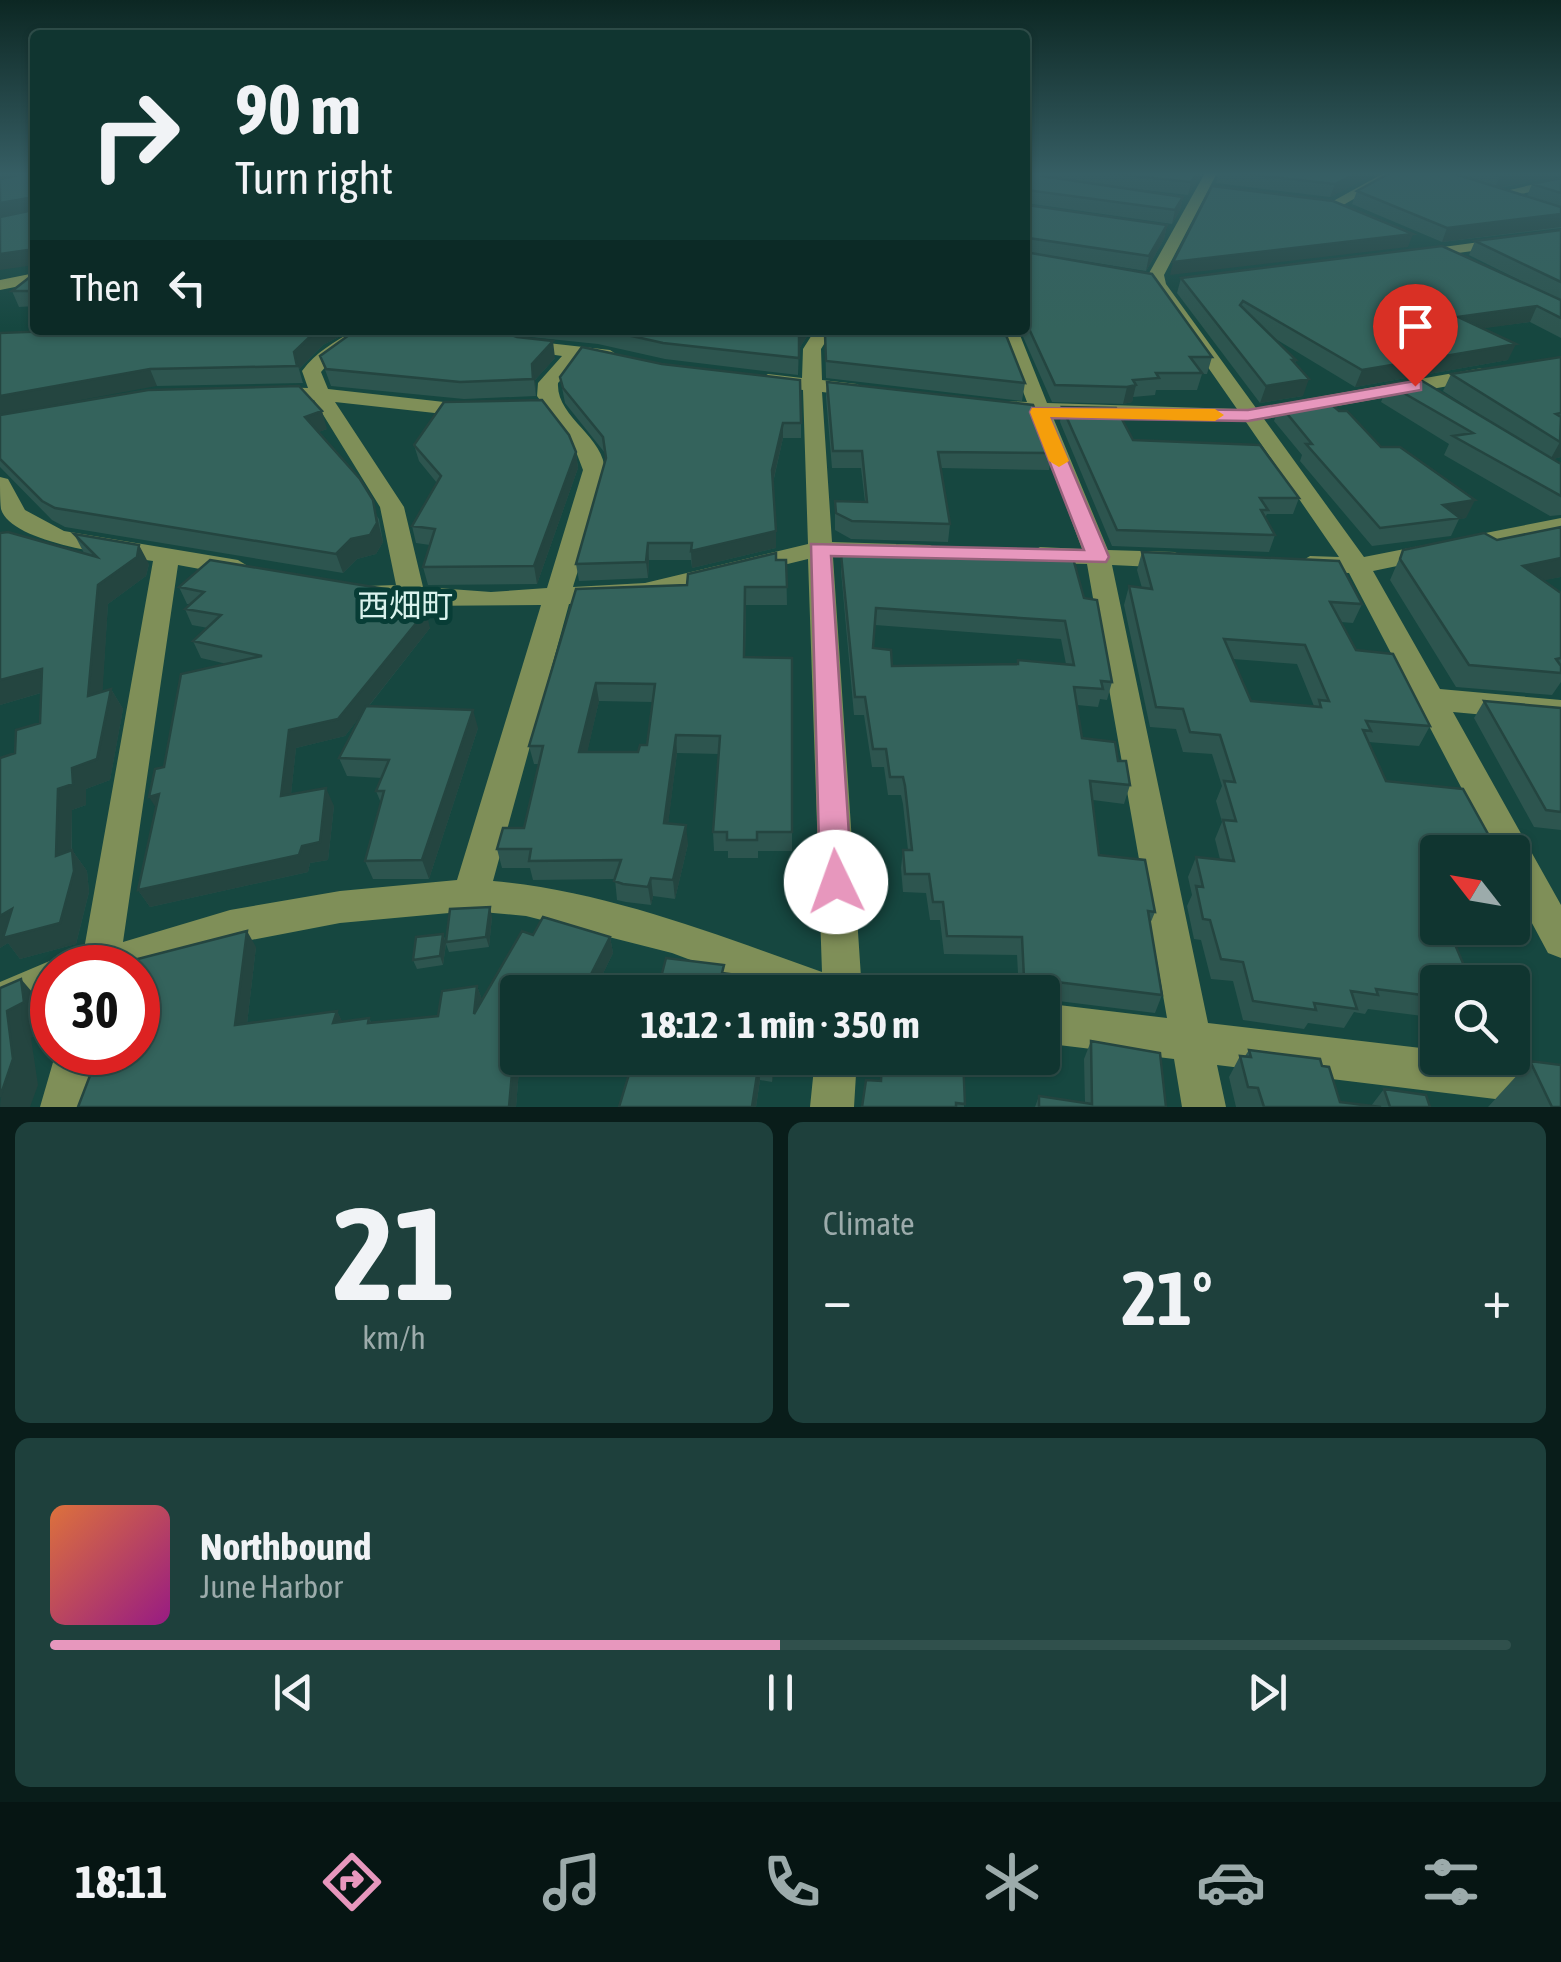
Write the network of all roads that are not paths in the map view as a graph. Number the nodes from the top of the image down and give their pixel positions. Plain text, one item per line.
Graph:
1 (1184, 225) edge
2 (1160, 230) edge
3 (1180, 233) junction
4 (1561, 235) edge
5 (1405, 236) edge
6 (1441, 252) junction
7 (1404, 256) edge
8 (1476, 269) edge
9 (30, 279) edge
10 (0, 285) edge
11 (359, 335) edge
12 (495, 335) edge
13 (821, 335) edge
14 (1011, 335) edge
15 (579, 352) junction
16 (638, 362) edge
17 (1506, 370) edge
18 (754, 379) edge
19 (812, 384) junction
20 (1415, 386) junction
21 (242, 392) edge
22 (320, 394) junction
23 (887, 394) edge
24 (982, 405) edge
25 (1447, 407) edge
26 (486, 411) edge
27 (1039, 412) junction
28 (1248, 416) junction
29 (0, 484) edge
30 (1561, 525) edge
31 (57, 537) junction
32 (14, 540) edge
33 (819, 549) junction
34 (958, 553) edge
35 (167, 555) junction
36 (1018, 555) edge
37 (1098, 557) junction
38 (1209, 561) edge
39 (1284, 564) edge
40 (1358, 566) junction
41 (265, 572) edge
42 (344, 587) edge
43 (557, 596) junction
44 (412, 598) junction
45 (1429, 699) junction
46 (1561, 711) edge
47 (471, 895) junction
48 (1561, 941) edge
49 (103, 945) edge
50 (160, 948) edge
51 (778, 975) edge
52 (841, 975) edge
53 (30, 989) edge
54 (0, 1002) edge
55 (1060, 1025) edge
56 (1191, 1041) junction
57 (70, 1075) edge
58 (835, 1075) edge
59 (1561, 1086) edge
60 (62, 1107) edge
61 (832, 1107) edge
62 (1204, 1107) edge

1 - 3 street
2 - 3 street
3 - 28 street
4 - 6 street
5 - 6 street
6 - 7 street
6 - 8 street
9 - 10 street
11 - 22 street
12 - 15 street
13 - 19 street
14 - 27 street
15 - 16 street
15 - 43 street
17 - 20 street
18 - 19 street
19 - 23 street
19 - 33 street
20 - 25 street
20 - 28 street
21 - 22 street
22 - 26 street
22 - 44 street
24 - 27 street
27 - 28 street
27 - 37 street
28 - 40 street
29 - 31 street
30 - 40 street
31 - 32 street
31 - 35 street
33 - 34 street
33 - 43 street
33 - 52 street
35 - 41 street
35 - 49 street
36 - 37 street
37 - 38 street
37 - 56 street
39 - 40 street
40 - 45 street
42 - 44 street
43 - 44 street
43 - 47 street
45 - 46 street
45 - 48 street
47 - 50 street
47 - 51 street
53 - 54 street
55 - 56 street
56 - 59 street
56 - 62 street
57 - 60 street
58 - 61 street

